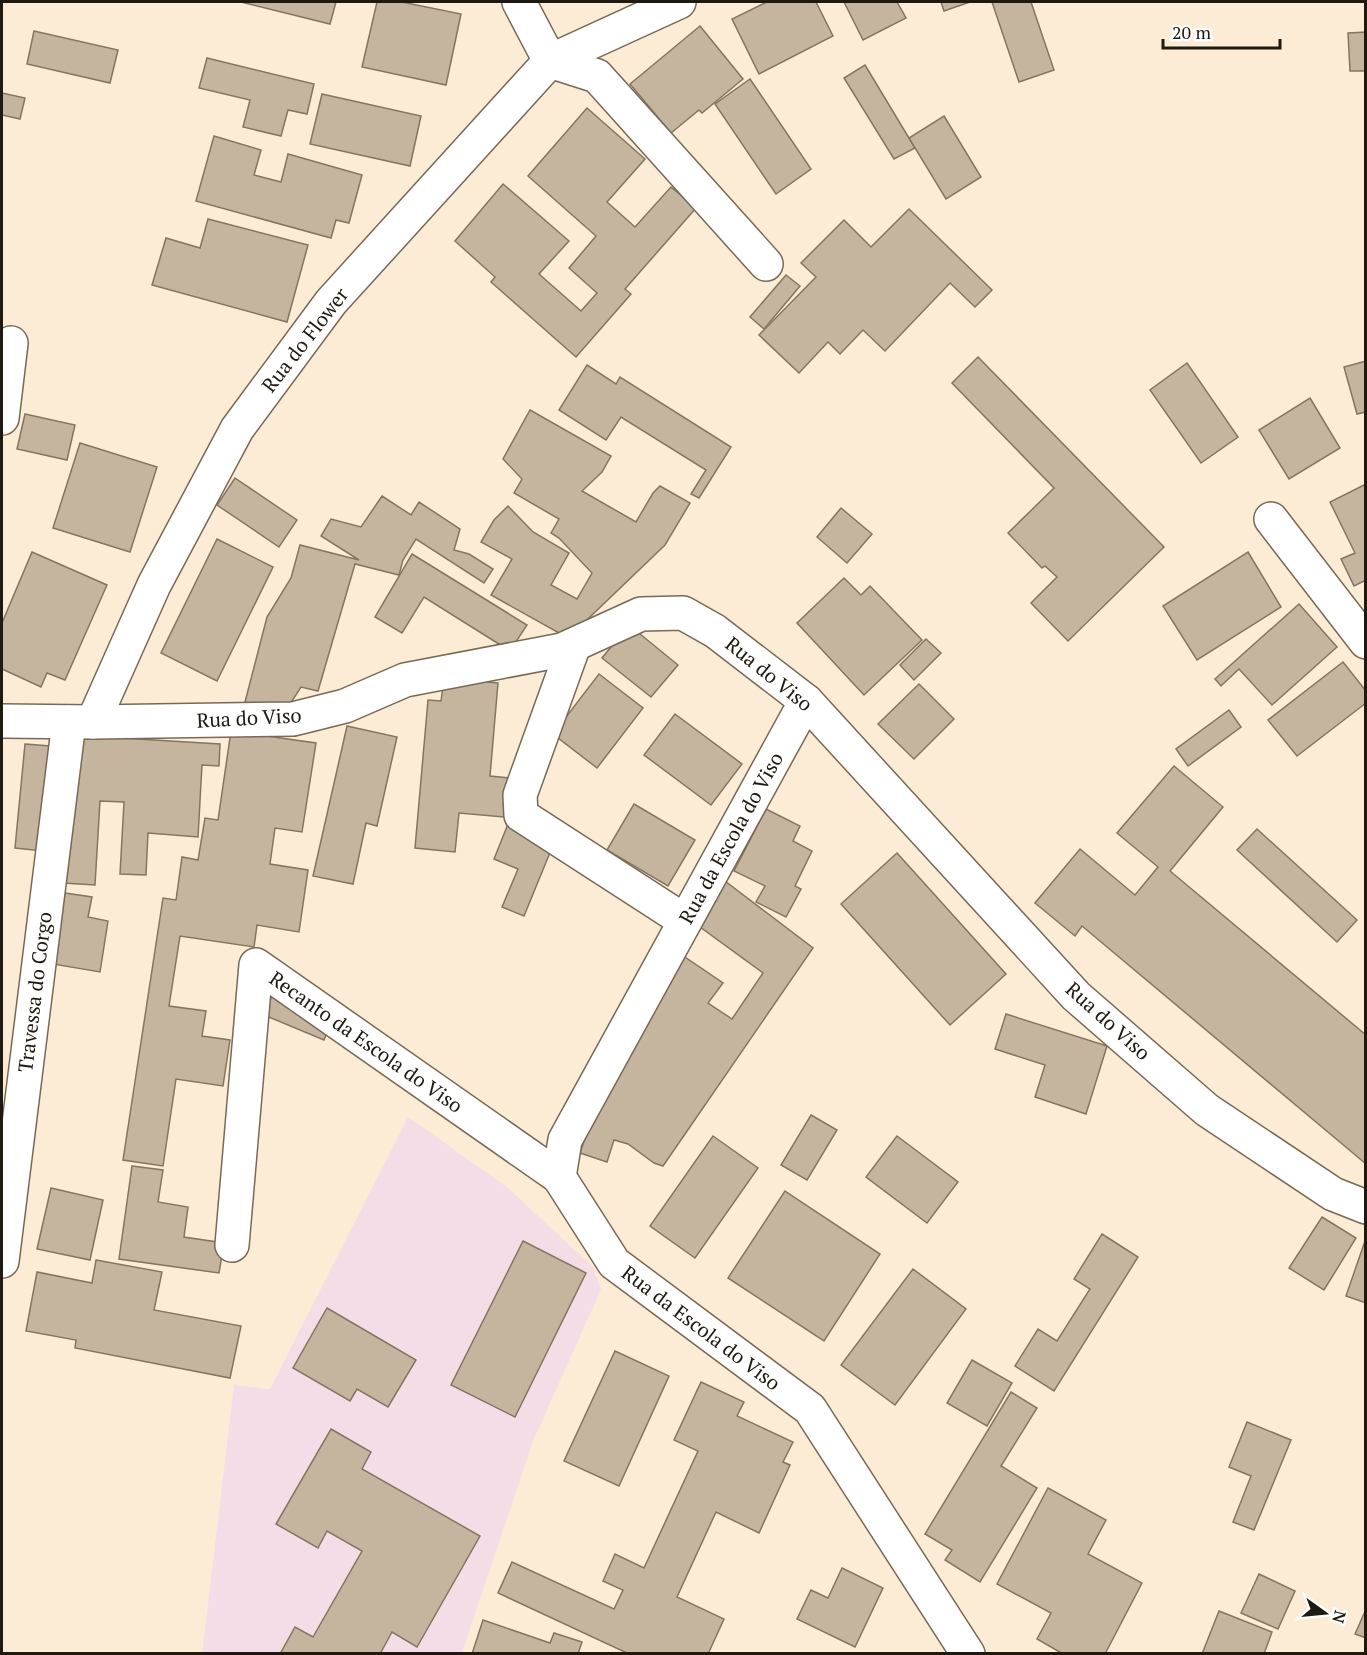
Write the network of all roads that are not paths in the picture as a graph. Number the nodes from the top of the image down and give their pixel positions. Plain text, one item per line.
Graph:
1 (519, 2) edge
2 (679, 2) edge
3 (550, 61) junction
4 (766, 264) dead end
5 (11, 343) dead end
6 (2, 418) edge
7 (1271, 519) dead end
8 (1365, 642) edge
9 (574, 645) junction
10 (806, 701) junction
11 (2, 721) edge
12 (81, 722) junction
13 (685, 921) junction
14 (559, 1177) junction
15 (1365, 1207) edge
16 (232, 1245) dead end
17 (2, 1262) edge
18 (968, 1653) edge

1 - 3 street
2 - 3 street
3 - 4 street
3 - 12 street, Rua do Flower
5 - 6 street
7 - 8 street
9 - 10 street, Rua do Viso
9 - 12 street, Rua do Viso
9 - 13 street
10 - 13 street, Rua da Escola do Viso
10 - 15 street, Rua do Viso
11 - 12 street, Rua do Viso
12 - 17 street, Travessa do Corgo
13 - 14 street, Rua da Escola do Viso
14 - 16 street, Recanto da Escola do Viso
14 - 18 street, Rua da Escola do Viso

